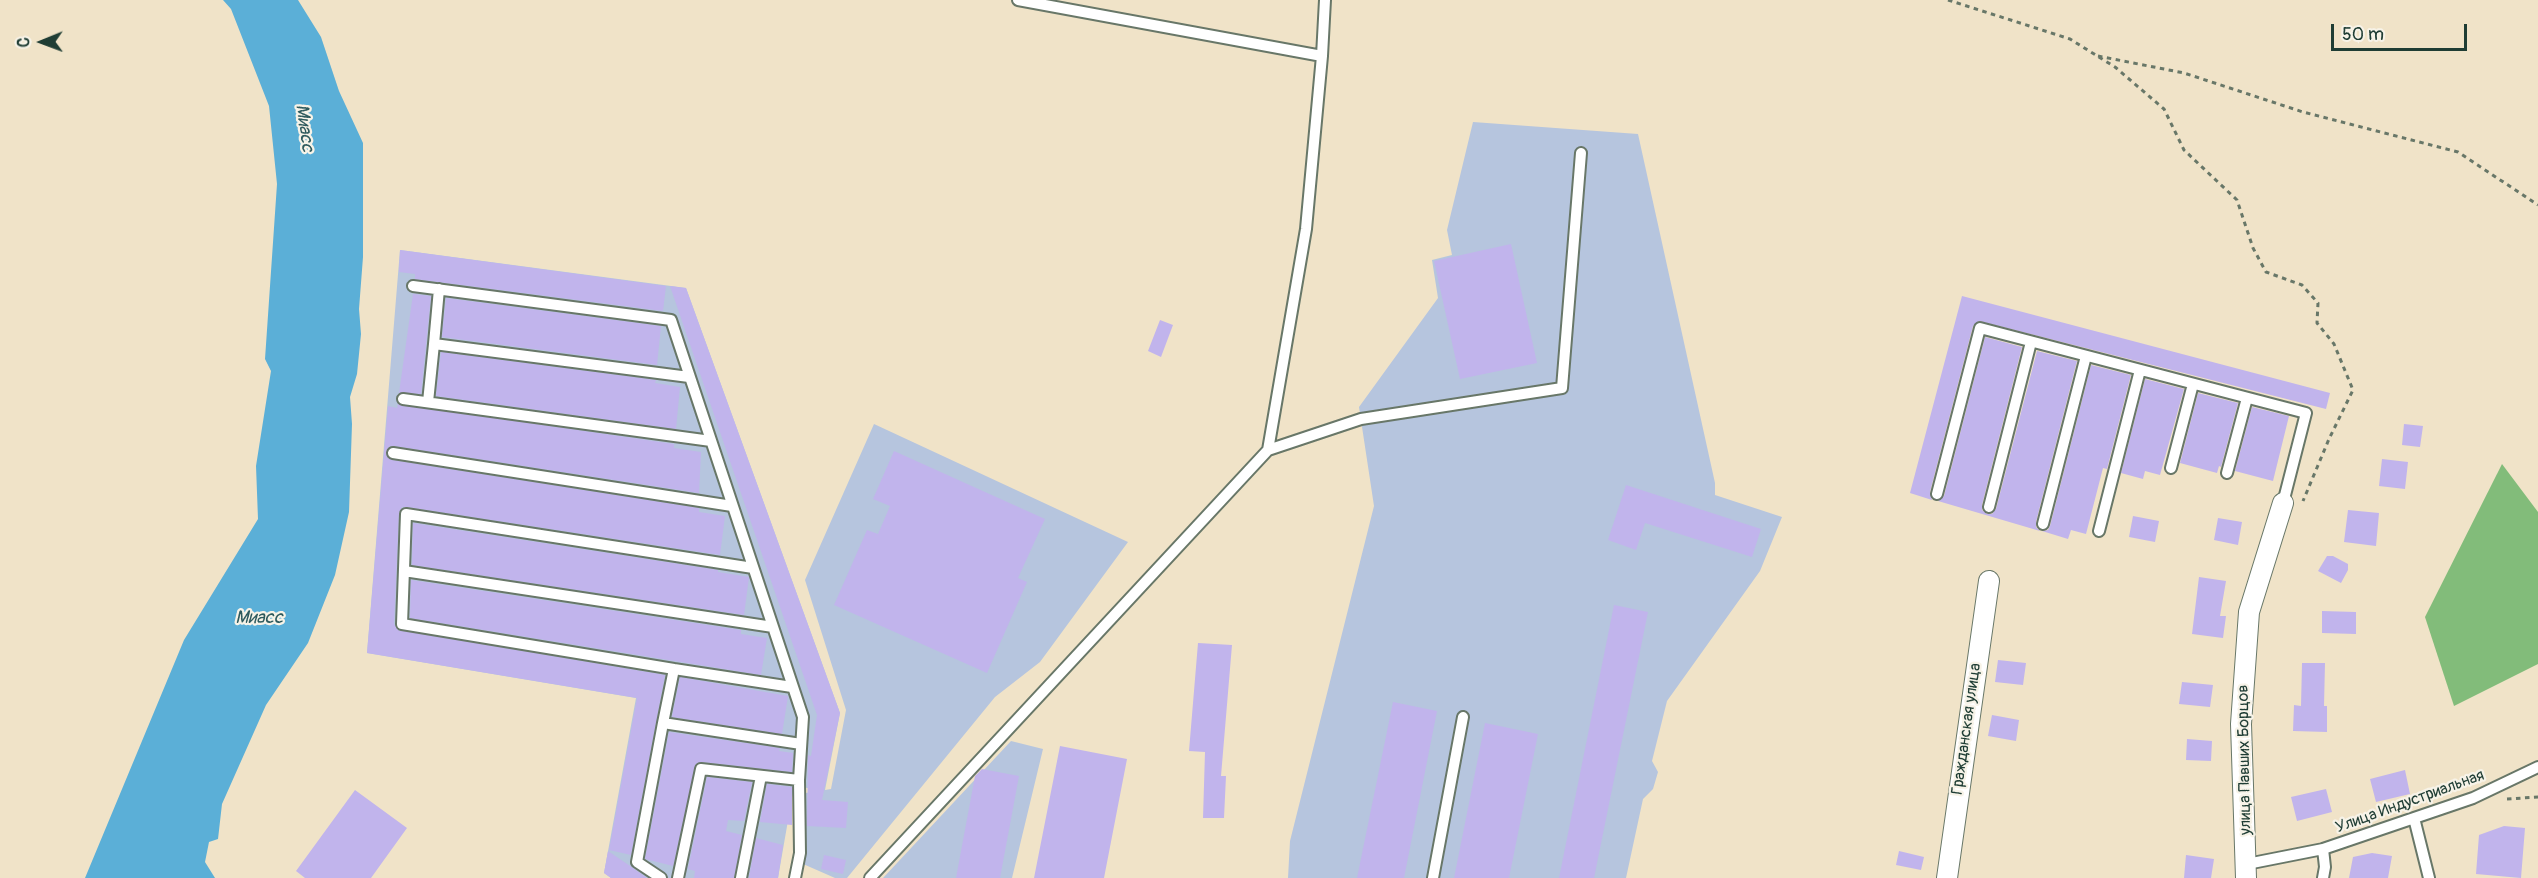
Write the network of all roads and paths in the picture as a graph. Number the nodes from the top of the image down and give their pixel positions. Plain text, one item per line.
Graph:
1 (1018, 0) edge
2 (1325, 0) edge
3 (1948, 0) edge
4 (2096, 55) junction
5 (1322, 56) junction
6 (1581, 153) dead end
7 (2538, 205) edge
8 (413, 286) dead end
9 (439, 289) junction
10 (2031, 342) junction
11 (434, 344) junction
12 (2086, 356) junction
13 (2140, 370) junction
14 (689, 377) junction
15 (2193, 384) junction
16 (2247, 398) junction
17 (403, 399) dead end
18 (428, 402) junction
19 (711, 441) junction
20 (1268, 450) junction
21 (393, 453) dead end
22 (2171, 468) dead end
23 (2227, 473) dead end
24 (1937, 494) dead end
25 (2283, 503) junction
26 (732, 506) junction
27 (1989, 507) dead end
28 (2043, 524) dead end
29 (2099, 531) dead end
30 (753, 568) junction
31 (404, 571) junction
32 (1989, 581) dead end
33 (773, 627) junction
34 (674, 669) junction
35 (792, 687) junction
36 (1463, 717) dead end
37 (663, 723) junction
38 (801, 744) junction
39 (2538, 767) edge
40 (761, 776) junction
41 (799, 780) junction
42 (2414, 818) junction
43 (2323, 849) junction
44 (2247, 871) edge
45 (661, 878) edge
46 (678, 878) edge
47 (741, 878) edge
48 (795, 878) edge
49 (870, 878) edge
50 (1433, 878) edge
51 (1947, 878) edge
52 (2323, 878) edge
53 (2428, 878) edge

1 - 5 lane
2 - 5 lane
3 - 4 path
4 - 7 path
4 - 25 path
5 - 20 lane
6 - 20 lane
8 - 9 lane
9 - 11 lane
9 - 14 lane
10 - 12 lane
10 - 24 lane
10 - 27 lane
11 - 14 lane
11 - 18 lane
12 - 13 lane
12 - 28 lane
13 - 15 lane
13 - 29 lane
14 - 19 lane
15 - 16 lane
15 - 22 lane
16 - 23 lane
16 - 25 lane
17 - 18 lane
18 - 19 lane
19 - 26 lane
20 - 49 lane
21 - 26 lane
25 - 44 street, улица Павших Борцов
26 - 30 lane
30 - 31 lane
30 - 33 lane
31 - 33 lane
31 - 34 lane
32 - 51 street, Гражданская улица
33 - 35 lane
34 - 35 lane
34 - 37 lane
35 - 38 lane
36 - 50 lane
37 - 38 lane
37 - 45 lane
38 - 41 lane
39 - 42 lane, Улица Индустриальная
40 - 41 lane
40 - 46 lane
40 - 47 lane
41 - 48 lane
42 - 43 lane, Улица Индустриальная
42 - 53 lane
43 - 44 lane, Улица Индустриальная
43 - 52 lane

